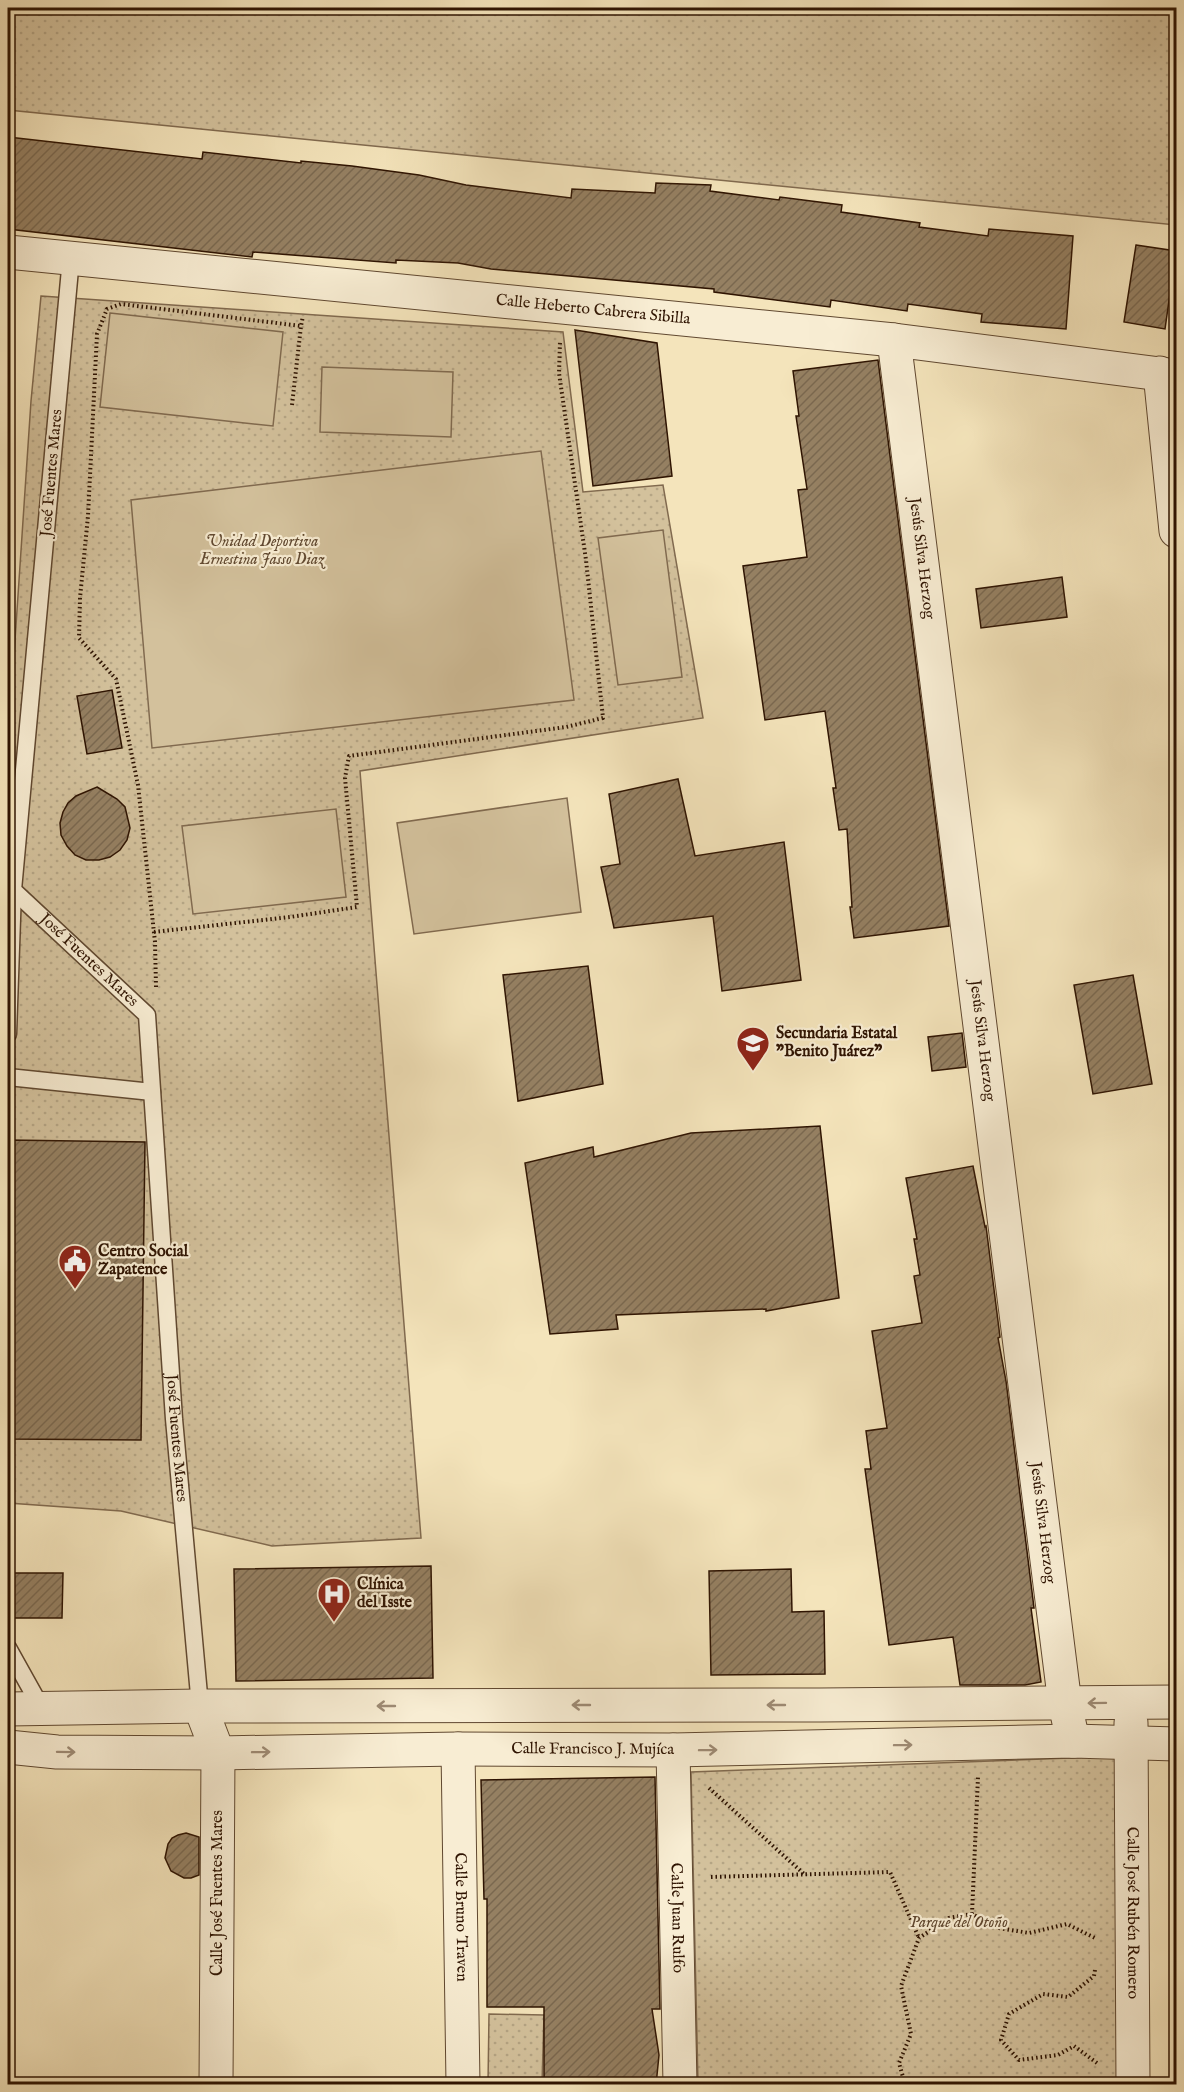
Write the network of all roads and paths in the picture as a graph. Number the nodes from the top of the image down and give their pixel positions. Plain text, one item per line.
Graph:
1 (8, 252) edge
2 (71, 258) junction
3 (309, 282) junction
4 (560, 307) junction
5 (301, 326) junction
6 (894, 340) junction
7 (1168, 374) edge
8 (292, 405) dead end
9 (1176, 531) edge
10 (13, 890) junction
11 (154, 932) junction
12 (157, 991) dead end
13 (8, 1034) edge
14 (8, 1077) edge
15 (152, 1092) junction
16 (8, 1648) edge
17 (1176, 1702) edge
18 (1132, 1703) junction
19 (1065, 1704) junction
20 (820, 1705) junction
21 (200, 1706) junction
22 (8, 1709) edge
23 (42, 1709) junction
24 (1073, 1741) junction
25 (979, 1743) junction
26 (1131, 1743) junction
27 (1176, 1744) edge
28 (8, 1747) edge
29 (822, 1747) junction
30 (458, 1749) junction
31 (673, 1750) junction
32 (218, 1753) junction
33 (804, 1874) junction
34 (676, 1877) junction
35 (972, 1914) junction
36 (919, 1938) junction
37 (1097, 1949) dead end
38 (1095, 1967) dead end
39 (1103, 2067) dead end
40 (216, 2085) edge
41 (463, 2085) edge
42 (680, 2085) edge
43 (905, 2085) edge
44 (1133, 2085) edge

1 - 2 street, Calle Heberto Cabrera Sibilla
2 - 3 street, Calle Heberto Cabrera Sibilla
2 - 10 lane, José Fuentes Mares
3 - 4 street, Calle Heberto Cabrera Sibilla
3 - 5 path
4 - 6 street, Calle Heberto Cabrera Sibilla
4 - 11 path
5 - 8 path
5 - 11 path
6 - 7 street, Calle Heberto Cabrera Sibilla
6 - 19 street, Jesús Silva Herzog
7 - 9 street
10 - 13 lane
10 - 15 lane, José Fuentes Mares
11 - 12 path
14 - 15 lane
15 - 21 lane, José Fuentes Mares
16 - 23 lane
17 - 18 street
18 -> 19 street
18 - 26 street, Calle José Rubén Romero
19 - 20 street
19 - 24 street, Jesús Silva Herzog
20 -> 21 street
20 - 29 street
21 - 23 street
21 - 32 street, Calle José Fuentes Mares
22 - 23 street
24 - 25 street, Calle Francisco J. Mujíca
24 - 26 street, Calle Francisco J. Mujíca
29 -> 25 street, Calle Francisco J. Mujíca
25 - 35 path
26 - 27 street, Calle Francisco J. Mujíca
26 - 44 street, Calle José Rubén Romero
28 -> 32 street, Calle Francisco J. Mujíca
31 -> 29 street, Calle Francisco J. Mujíca
30 - 31 street, Calle Francisco J. Mujíca
32 -> 30 street, Calle Francisco J. Mujíca
30 - 41 street, Calle Bruno Traven
31 - 33 path
31 - 34 street, Calle Juan Rulfo
32 - 40 street, Calle José Fuentes Mares
33 - 34 path
33 - 36 path
34 - 42 street, Calle Juan Rulfo
35 - 36 path
35 - 37 path
36 - 43 path
38 - 39 path

